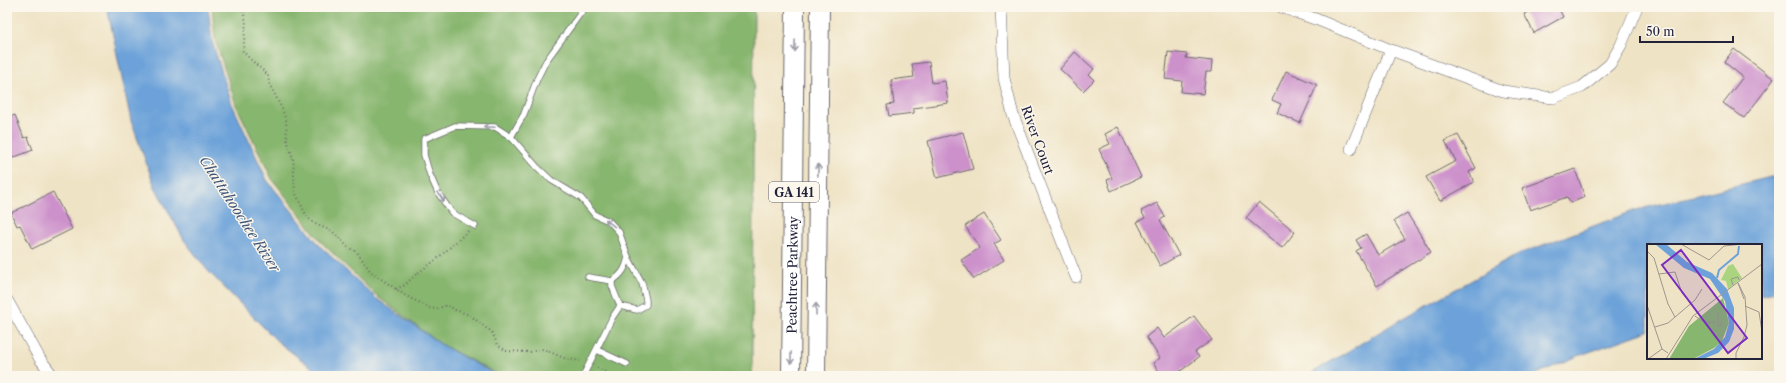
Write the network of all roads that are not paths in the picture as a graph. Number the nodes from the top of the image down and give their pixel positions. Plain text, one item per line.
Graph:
1 (585, 7) edge
2 (795, 7) edge
3 (820, 7) edge
4 (1001, 7) edge
5 (1281, 7) edge
6 (1637, 7) edge
7 (1391, 50) junction
8 (511, 137) junction
9 (1351, 149) dead end
10 (475, 226) road end
11 (628, 257) junction
12 (588, 277) dead end
13 (1076, 277) dead end
14 (612, 281) junction
15 (7, 300) edge
16 (620, 306) junction
17 (596, 350) junction
18 (627, 364) dead end
19 (53, 376) edge
20 (583, 376) edge
21 (790, 376) edge
22 (816, 376) edge

1 - 8 lane
2 -> 21 highway, Peachtree Parkway / GA 141
22 -> 3 highway, Peachtree Parkway / GA 141
4 - 13 street, River Court
5 - 7 street
6 - 7 street
7 - 9 street
8 -> 10 lane
11 -> 8 lane
11 - 14 lane
11 - 16 lane
12 - 14 lane
14 - 16 lane
15 - 19 street
16 - 17 lane
17 - 18 lane
17 - 20 lane

